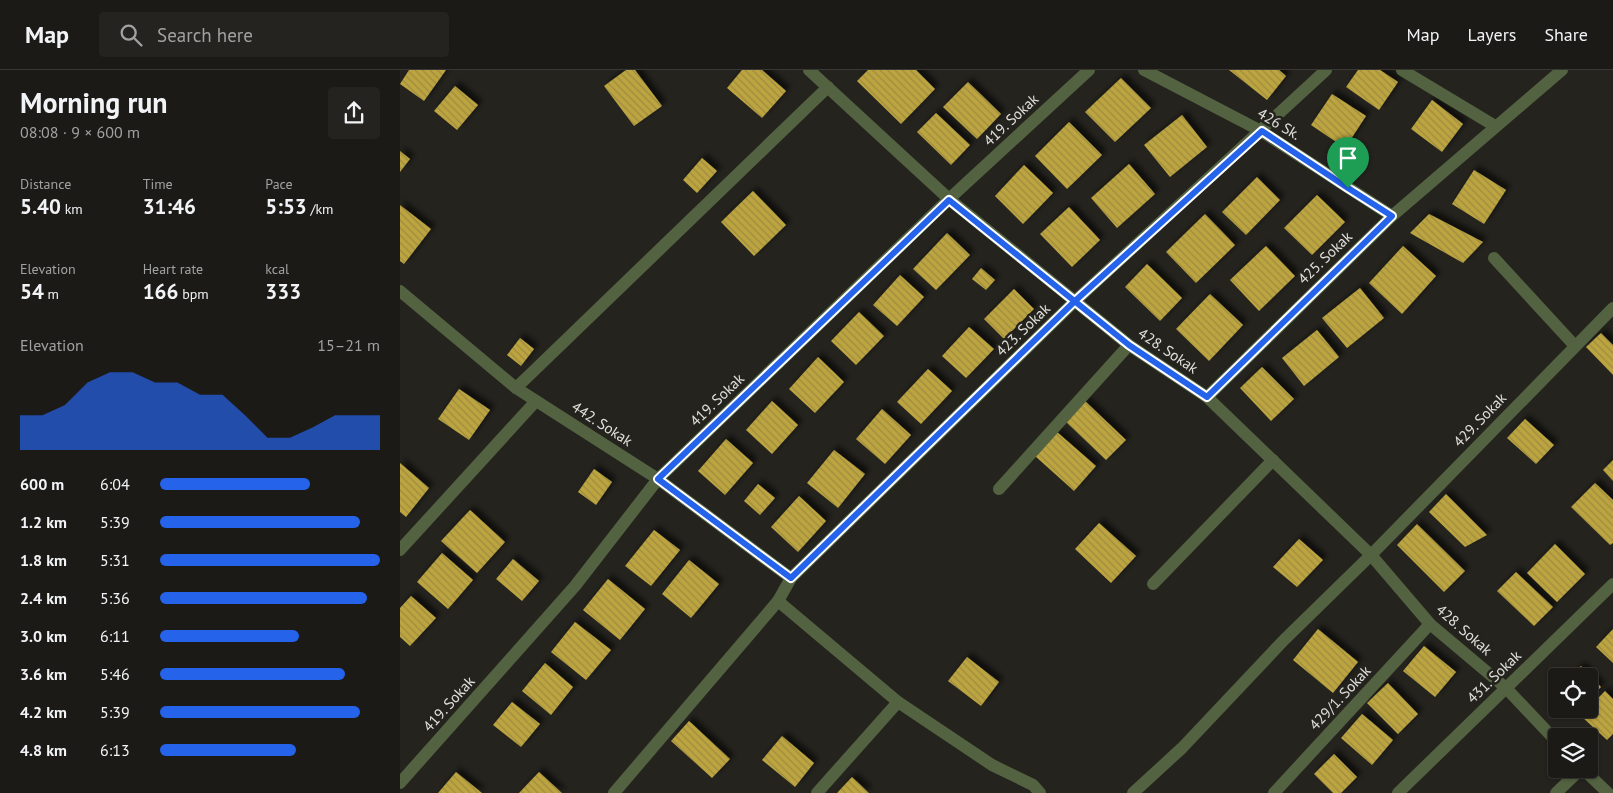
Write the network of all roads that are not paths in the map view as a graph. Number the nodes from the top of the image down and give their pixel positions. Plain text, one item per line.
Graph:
1 (809, 70) edge
2 (1089, 70) edge
3 (1144, 70) edge
4 (1326, 70) edge
5 (1402, 70) edge
6 (1562, 70) edge
7 (828, 87) junction
8 (1495, 126) junction
9 (1262, 131) junction
10 (949, 200) junction
11 (1392, 216) junction
12 (1494, 258) dead end
13 (400, 291) edge
14 (1075, 301) junction
15 (1613, 308) edge
16 (1129, 345) junction
17 (1575, 346) junction
18 (516, 388) junction
19 (1207, 397) junction
20 (536, 401) junction
21 (1273, 460) junction
22 (658, 479) junction
23 (999, 489) dead end
24 (400, 550) edge
25 (1371, 555) junction
26 (791, 578) junction
27 (1153, 584) dead end
28 (1613, 584) edge
29 (778, 601) junction
30 (1430, 624) junction
31 (1506, 688) junction
32 (898, 702) junction
33 (1548, 733) edge
34 (1572, 778) edge
35 (1592, 778) edge
36 (400, 783) edge
37 (614, 793) edge
38 (817, 793) edge
39 (1040, 793) edge
40 (1132, 793) edge
41 (1274, 793) edge
42 (1398, 793) edge
43 (1556, 793) edge
44 (1608, 793) edge

1 - 7 street, 428. Sokak
2 - 10 street, 419. Sokak
3 - 9 street, 426 Sk.
4 - 9 street, 423. Sokak
5 - 8 street
6 - 8 street, 425. Sokak
7 - 10 street, 428. Sokak
7 - 18 street
8 - 11 street, 425. Sokak
9 - 11 street, 426 Sk.
9 - 14 street, 423. Sokak
10 - 14 street, 428. Sokak
10 - 22 street, 419. Sokak
11 - 19 street, 425. Sokak
12 - 17 street
13 - 18 street, 442. Sokak
14 - 16 street, 428. Sokak
14 - 26 street, 423. Sokak
15 - 17 street, 429. Sokak
16 - 19 street, 428. Sokak
16 - 23 street
17 - 25 street, 429. Sokak
18 - 20 street, 442. Sokak
19 - 21 street, 428. Sokak
20 - 22 street, 442. Sokak
20 - 24 street
21 - 25 street, 428. Sokak
21 - 27 street
22 - 26 street, 442. Sokak
22 - 36 street, 419. Sokak
25 - 30 street, 428. Sokak
25 - 40 street, 429. Sokak
26 - 29 street, 423. Sokak
28 - 31 street, 431. Sokak
29 - 32 street
29 - 37 street, 423. Sokak
30 - 31 street, 428. Sokak
30 - 41 street, 429/1. Sokak
31 - 33 street, 428. Sokak
31 - 42 street, 431. Sokak
32 - 38 street
32 - 39 street
34 - 43 street
35 - 44 street

